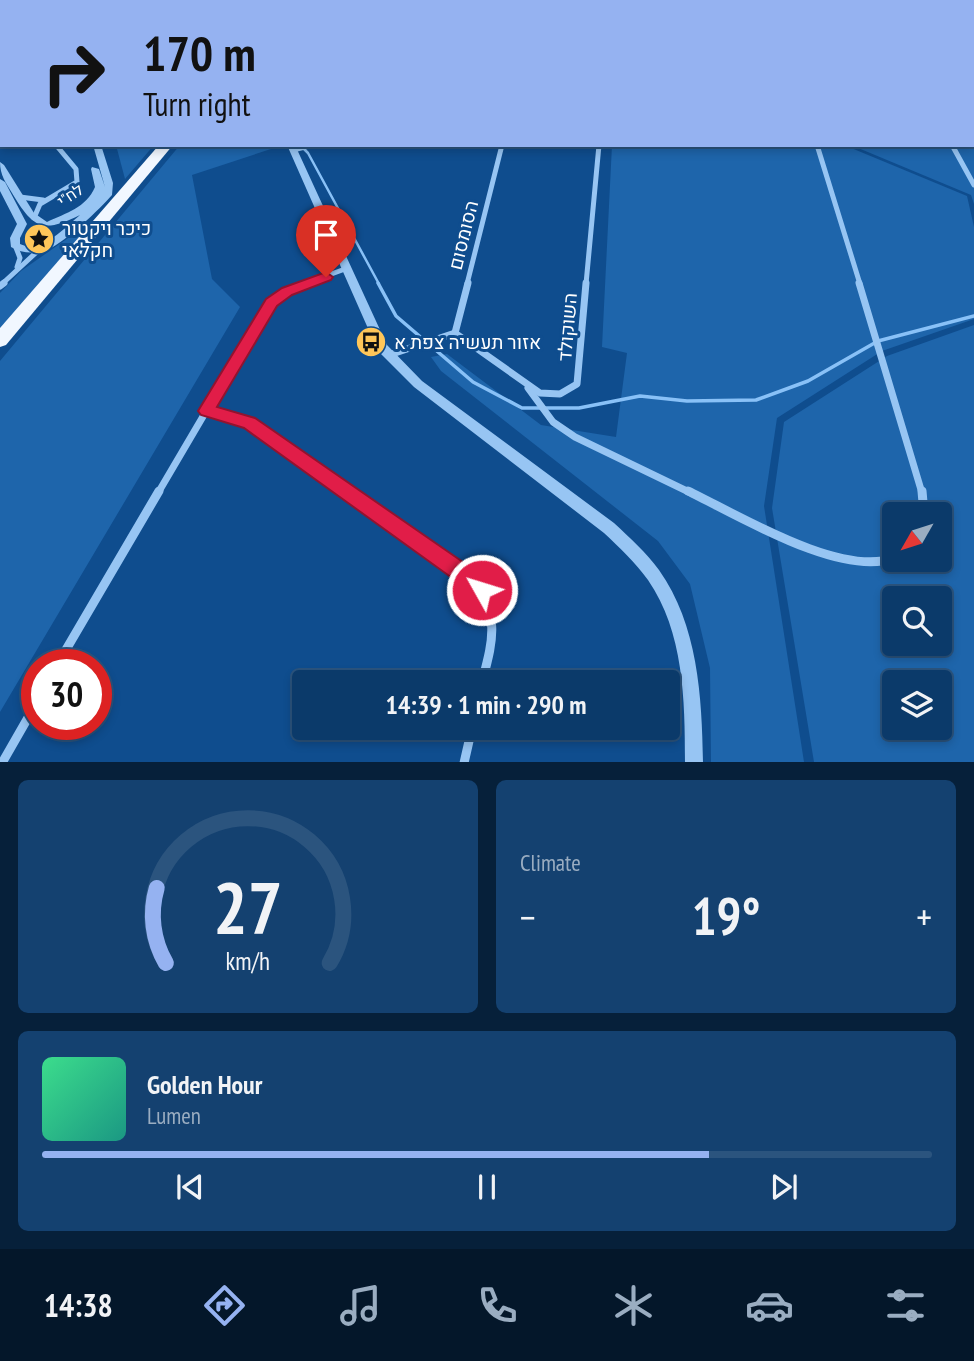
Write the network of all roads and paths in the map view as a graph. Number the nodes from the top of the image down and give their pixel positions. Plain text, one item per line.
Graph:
1 (57, 147) edge
2 (89, 147) edge
3 (98, 147) edge
4 (164, 147) edge
5 (501, 147) edge
6 (599, 147) edge
7 (818, 147) edge
8 (953, 147) edge
9 (292, 148) edge
10 (0, 165) edge
11 (0, 182) edge
12 (974, 185) edge
13 (20, 197) junction
14 (50, 198) junction
15 (43, 221) junction
16 (57, 238) junction
17 (16, 239) junction
18 (45, 246) junction
19 (345, 269) junction
20 (15, 270) junction
21 (0, 286) edge
22 (454, 333) junction
23 (0, 340) edge
24 (390, 355) junction
25 (526, 385) junction
26 (206, 411) junction
27 (923, 502) edge
28 (882, 562) edge
29 (66, 649) edge
30 (485, 670) edge
31 (21, 729) edge
32 (469, 740) edge
33 (2, 762) edge
34 (464, 762) edge
35 (694, 762) edge

1 - 14 street
2 - 15 street, לח"י
3 - 16 street, לח"י
4 - 23 highway
5 - 22 street, הסומסום
6 - 25 street, השוקולד
7 - 27 street
8 - 12 street
9 - 19 street
10 - 13 street
11 - 17 street
13 - 14 street
13 - 15 street
14 - 15 street
15 - 16 street
15 - 17 street
16 - 18 street
17 - 18 street
17 - 20 street
18 - 20 street
19 - 24 street
19 - 26 street
20 - 21 street
22 - 24 street
22 - 25 street, השוקולד
24 - 35 street
25 - 28 street
26 - 29 street
26 - 30 street
31 - 33 street
32 - 34 street

